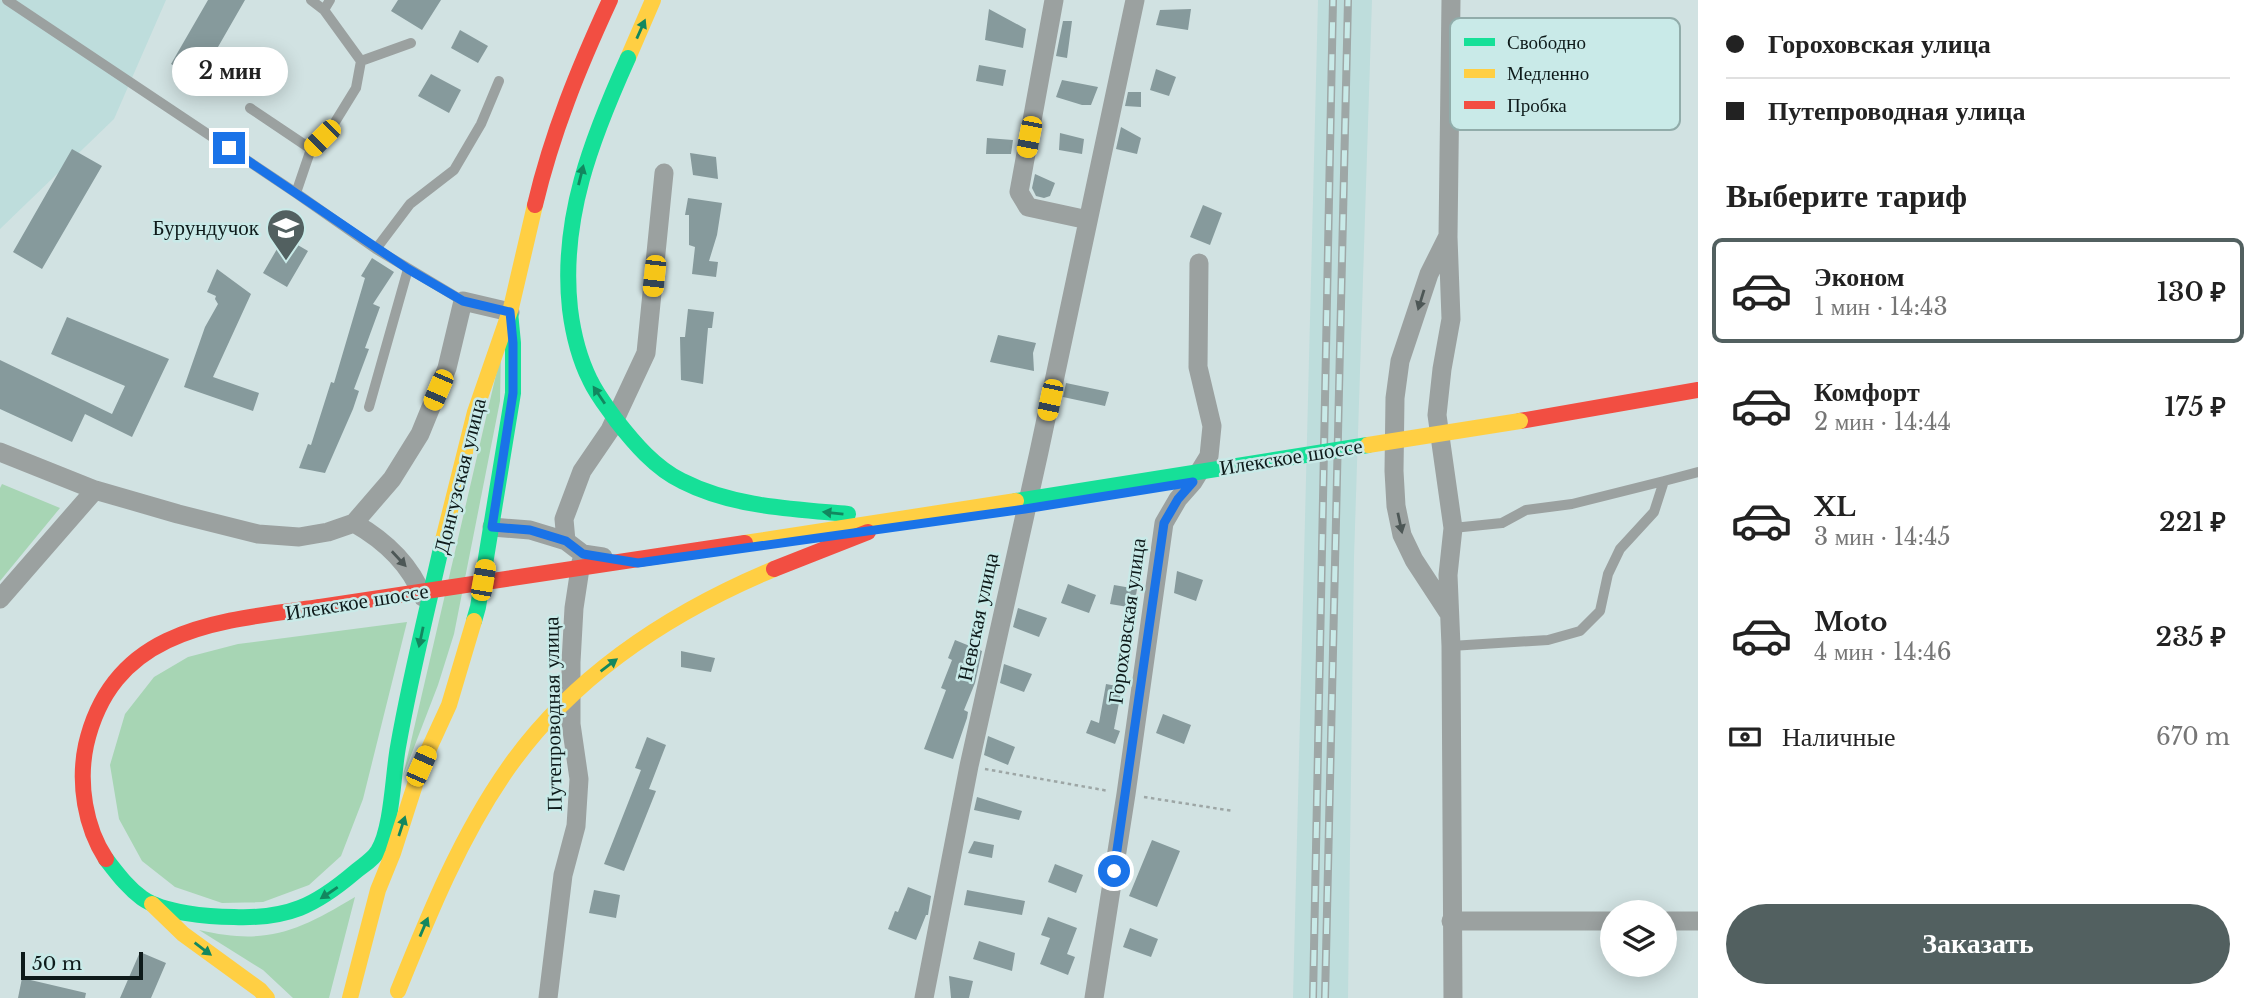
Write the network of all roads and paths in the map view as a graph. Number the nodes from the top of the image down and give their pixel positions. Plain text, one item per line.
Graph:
1 (7, 0) edge
2 (312, 0) edge
3 (330, 0) edge
4 (610, 0) edge
5 (653, 0) edge
6 (1054, 0) edge
7 (1135, 0) edge
8 (1451, 0) edge
9 (324, 10) junction
10 (1451, 18) edge
11 (411, 43) dead end
12 (361, 61) junction
13 (1450, 79) edge
14 (499, 81) dead end
15 (250, 108) dead end
16 (311, 149) junction
17 (664, 173) dead end
18 (296, 193) junction
19 (1088, 220) junction
20 (1448, 237) junction
21 (376, 249) junction
22 (1199, 263) dead end
23 (408, 269) junction
24 (463, 301) junction
25 (510, 312) junction
26 (1698, 390) edge
27 (369, 407) dead end
28 (0, 452) edge
29 (1698, 472) edge
30 (1664, 481) junction
31 (1193, 482) junction
32 (95, 490) junction
33 (1025, 509) junction
34 (901, 519) junction
35 (354, 523) junction
36 (492, 527) junction
37 (1452, 528) junction
38 (566, 541) junction
39 (583, 554) junction
40 (0, 599) edge
41 (428, 607) junction
42 (1449, 614) junction
43 (1451, 646) junction
44 (969, 766) junction
45 (1126, 793) junction
46 (1233, 811) dead end
47 (381, 849) junction
48 (378, 890) junction
49 (152, 904) junction
50 (1451, 921) junction
51 (1600, 921) edge
52 (1677, 921) edge
53 (1698, 921) edge
54 (397, 994) edge
55 (267, 998) edge
56 (350, 998) edge
57 (548, 998) edge
58 (924, 998) edge
59 (1094, 998) edge
60 (1453, 998) edge

1 - 18 lane
2 - 9 lane
3 - 9 lane
4 - 25 main road, Донгузская улица
34 -> 5 main road, bridge
6 - 19 street
7 - 19 street, Невская улица
8 - 10 street
9 - 12 lane
11 - 12 lane
12 - 16 lane
13 - 20 street
14 - 21 lane
15 - 16 lane
16 - 18 lane
17 - 38 street
18 - 21 lane
19 - 33 street, Невская улица
20 - 37 street
20 -> 42 street
21 - 23 lane
22 - 31 street, Гороховская улица
23 - 24 lane
23 - 27 lane
24 - 25 street
24 - 35 street
25 - 36 main road, Донгузская улица
25 - 41 main road, Донгузская улица
26 - 34 main road, Илекское шоссе, bridge
28 - 32 street
29 - 30 lane
30 - 37 lane
30 - 43 lane
31 - 33 street
31 - 45 street, Гороховская улица
32 - 35 street
32 - 40 street
33 - 39 street
33 - 44 street, Невская улица
34 - 49 main road, Илекское шоссе, bridge
54 -> 34 main road, bridge
35 -> 41 street
36 - 38 street
48 -> 36 main road, Донгузская улица
37 - 42 street
38 - 39 street
39 - 57 street, Путепроводная улица
41 -> 47 main road, Донгузская улица
42 - 43 street
43 - 50 street
44 - 45 path
44 - 58 street, Невская улица
45 - 46 path
45 - 59 street, Гороховская улица
47 - 48 main road, Донгузская улица
47 -> 49 main road
48 - 56 main road, Донгузская улица
49 -> 55 main road, Илекское шоссе
50 - 51 street
50 - 60 street
52 - 53 street

